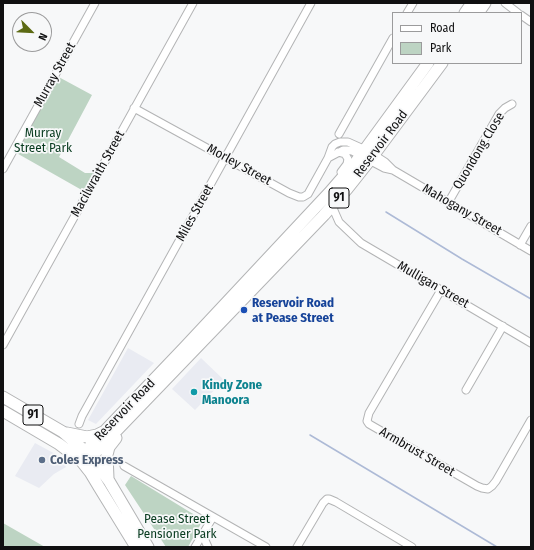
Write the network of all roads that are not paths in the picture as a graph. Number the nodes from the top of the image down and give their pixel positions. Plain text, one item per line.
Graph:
1 (95, 3) edge
2 (193, 3) edge
3 (311, 3) edge
4 (412, 3) edge
5 (472, 3) edge
6 (485, 3) edge
7 (505, 3) edge
8 (408, 12) edge
9 (466, 12) edge
10 (479, 12) edge
11 (517, 12) edge
12 (522, 16) edge
13 (531, 22) edge
14 (392, 40) edge
15 (427, 64) edge
16 (441, 64) edge
17 (512, 104) dead end
18 (134, 108) junction
19 (339, 134) dead end
20 (338, 152) junction
21 (367, 155) junction
22 (226, 158) junction
23 (328, 158) junction
24 (3, 168) edge
25 (448, 202) junction
26 (328, 203) junction
27 (324, 215) junction
28 (339, 222) junction
29 (531, 226) edge
30 (520, 245) junction
31 (531, 251) edge
32 (441, 290) junction
33 (503, 326) junction
34 (531, 343) edge
35 (3, 345) edge
36 (466, 390) dead end
37 (3, 398) edge
38 (148, 398) junction
39 (3, 411) edge
40 (531, 420) edge
41 (79, 424) dead end
42 (105, 430) junction
43 (63, 432) junction
44 (85, 455) junction
45 (124, 466) dead end
46 (109, 481) junction
47 (212, 517) junction
48 (202, 534) junction
49 (136, 547) edge
50 (148, 547) edge
51 (195, 547) edge
52 (208, 547) edge
53 (266, 547) edge
54 (297, 547) edge
55 (412, 547) edge

1 - 24 street, Murray Street
2 - 18 street, Macilwraith Street
3 - 22 street, Miles Street
4 - 8 street
5 - 9 main road
6 - 10 main road
7 - 11 street
12 - 13 street
14 - 19 street
15 - 21 main road, Reservoir Road / 91
16 - 21 main road, Reservoir Road / 91
17 - 25 street, Quondong Close
18 - 22 street, Morley Street
18 - 35 street, Macilwraith Street
20 - 21 street
20 - 23 street, Morley Street
20 - 26 street
21 - 23 street, Morley Street
21 - 25 street, Mahogany Street
21 - 26 main road, Reservoir Road / 91
22 - 23 street, Morley Street
22 - 41 street, Miles Street
25 - 30 street, Mahogany Street
26 - 27 main road, Reservoir Road / 91
26 - 28 street, Mulligan Street
26 - 42 main road, Reservoir Road / 91
27 - 28 street, Mulligan Street
27 - 38 main road, Reservoir Road / 91
28 - 32 street, Mulligan Street
29 - 30 street
30 - 31 street, Mahogany Street
32 - 33 street, Mulligan Street
32 - 40 street, Armbrust Street
33 - 34 street, Mulligan Street
33 - 36 street
37 - 43 main road, 91
38 - 44 main road, Reservoir Road / 91
38 - 46 main road
39 - 44 main road, 91
42 - 43 main road, 91
42 - 44 main road, Reservoir Road
43 - 44 main road
44 - 46 main road
44 - 49 main road
45 - 47 street
46 - 50 main road
47 - 48 street
47 - 53 street
48 - 51 street
48 - 52 street
54 - 55 street

